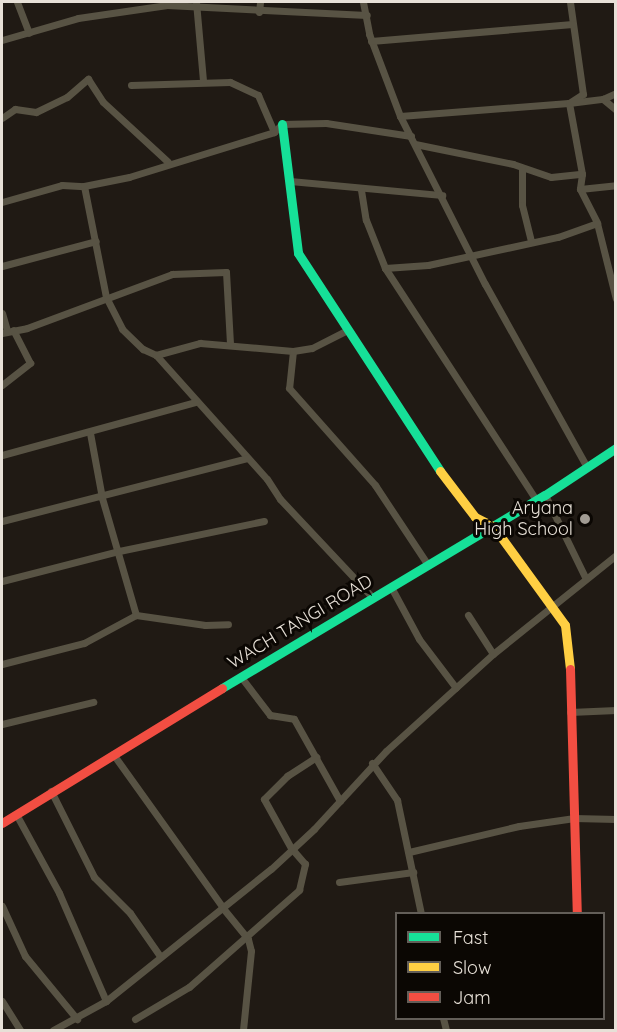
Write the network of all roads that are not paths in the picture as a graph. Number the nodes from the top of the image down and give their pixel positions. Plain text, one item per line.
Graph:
1 (17, 2) edge
2 (260, 2) edge
3 (363, 2) edge
4 (570, 2) edge
5 (196, 5) edge
6 (259, 12) junction
7 (367, 15) junction
8 (572, 24) junction
9 (29, 33) junction
10 (2, 40) edge
11 (371, 41) junction
12 (203, 81) junction
13 (131, 85) dead end
14 (615, 93) edge
15 (603, 99) junction
16 (569, 103) junction
17 (615, 110) edge
18 (400, 116) junction
19 (2, 118) edge
20 (282, 124) junction
21 (274, 132) junction
22 (411, 136) junction
23 (415, 144) junction
24 (168, 162) junction
25 (522, 168) junction
26 (582, 174) junction
27 (290, 182) junction
28 (615, 185) edge
29 (84, 186) junction
30 (579, 189) junction
31 (362, 190) junction
32 (442, 195) junction
33 (2, 202) edge
34 (597, 223) junction
35 (96, 241) junction
36 (531, 242) junction
37 (470, 255) junction
38 (2, 266) edge
39 (385, 267) junction
40 (106, 297) junction
41 (615, 299) edge
42 (2, 313) edge
43 (347, 330) junction
44 (7, 331) edge
45 (230, 344) junction
46 (293, 351) junction
47 (156, 354) junction
48 (2, 385) edge
49 (196, 402) junction
50 (90, 433) junction
51 (615, 448) edge
52 (2, 455) edge
53 (247, 458) junction
54 (587, 467) junction
55 (541, 497) junction
56 (102, 498) junction
57 (2, 521) edge
58 (264, 521) dead end
59 (493, 526) junction
60 (119, 551) junction
61 (615, 555) edge
62 (428, 565) junction
63 (585, 577) junction
64 (2, 581) edge
65 (391, 587) junction
66 (371, 596) junction
67 (553, 605) junction
68 (136, 615) junction
69 (468, 615) dead end
70 (228, 624) dead end
71 (493, 654) junction
72 (2, 664) edge
73 (241, 677) junction
74 (456, 688) junction
75 (93, 702) dead end
76 (615, 710) edge
77 (570, 712) junction
78 (2, 724) edge
79 (113, 754) junction
80 (316, 757) junction
81 (372, 764) junction
82 (51, 791) junction
83 (340, 801) junction
84 (16, 814) junction
85 (574, 818) junction
86 (615, 819) edge
87 (2, 823) edge
88 (291, 848) junction
89 (409, 852) junction
90 (413, 872) junction
91 (339, 882) dead end
92 (2, 906) edge
93 (221, 906) junction
94 (421, 912) edge
95 (577, 912) edge
96 (246, 936) junction
97 (160, 956) junction
98 (2, 1001) edge
99 (106, 1001) junction
100 (77, 1019) junction
101 (135, 1019) dead end
102 (20, 1030) edge
103 (53, 1030) edge
104 (243, 1030) edge

1 - 9 street
2 - 6 street
3 - 7 street
4 - 8 street
5 - 6 street
5 - 9 street
5 - 12 street
6 - 7 street
7 - 11 street
8 - 11 street
8 - 16 street
9 - 10 street
11 - 18 street
12 - 13 street
12 - 21 street
14 - 15 street
15 - 16 street
15 - 17 street
16 - 18 street
16 - 26 street
18 - 22 street
19 - 24 street
20 - 21 street
20 - 22 street
20 - 27 street
21 - 24 street
22 - 23 street
23 - 25 street
23 - 32 street
24 - 29 street
25 - 26 street
25 - 36 street
26 - 30 street
27 - 31 street
27 - 43 street
28 - 30 street
29 - 33 street
29 - 35 street
30 - 34 street
31 - 32 street
31 - 39 street
32 - 37 street
34 - 36 street
34 - 41 street
35 - 38 street
35 - 40 street
36 - 37 street
37 - 39 street
37 - 54 street
39 - 55 street
40 - 44 street
40 - 45 street
40 - 47 street
42 - 44 street
43 - 46 street
43 - 59 street
44 - 48 street
45 - 46 street
45 - 47 street
46 - 62 street
47 - 49 street
49 - 50 street
49 - 53 street
50 - 52 street
50 - 56 street
51 - 54 street, WACH TANGI ROAD
53 - 56 street
53 - 66 street
54 - 55 street, WACH TANGI ROAD
55 - 59 street, WACH TANGI ROAD
55 - 63 street
56 - 57 street
56 - 60 street
58 - 60 street
59 - 62 street, WACH TANGI ROAD
59 - 67 street
60 - 64 street
60 - 68 street
61 - 63 street
62 - 65 street, WACH TANGI ROAD
63 - 67 street
65 - 66 street, WACH TANGI ROAD
65 - 74 street
66 - 73 street, WACH TANGI ROAD
67 - 71 street
67 - 77 street
68 - 70 street
68 - 72 street
69 - 71 street
71 - 74 street
73 - 79 street, WACH TANGI ROAD
73 - 80 street
74 - 81 street
75 - 78 street
76 - 77 street
77 - 85 street
79 - 82 street, WACH TANGI ROAD
79 - 93 street
80 - 83 street
80 - 88 street
81 - 83 street
81 - 89 street
82 - 84 street, WACH TANGI ROAD
82 - 97 street
83 - 88 street
84 - 87 street, WACH TANGI ROAD
84 - 99 street
85 - 86 street
85 - 89 street
85 - 95 street
88 - 93 street
88 - 96 street
89 - 90 street
90 - 91 street
90 - 94 street
92 - 100 street
93 - 96 street
93 - 97 street
96 - 101 street
96 - 104 street
97 - 99 street
98 - 102 street
99 - 100 street
100 - 103 street

